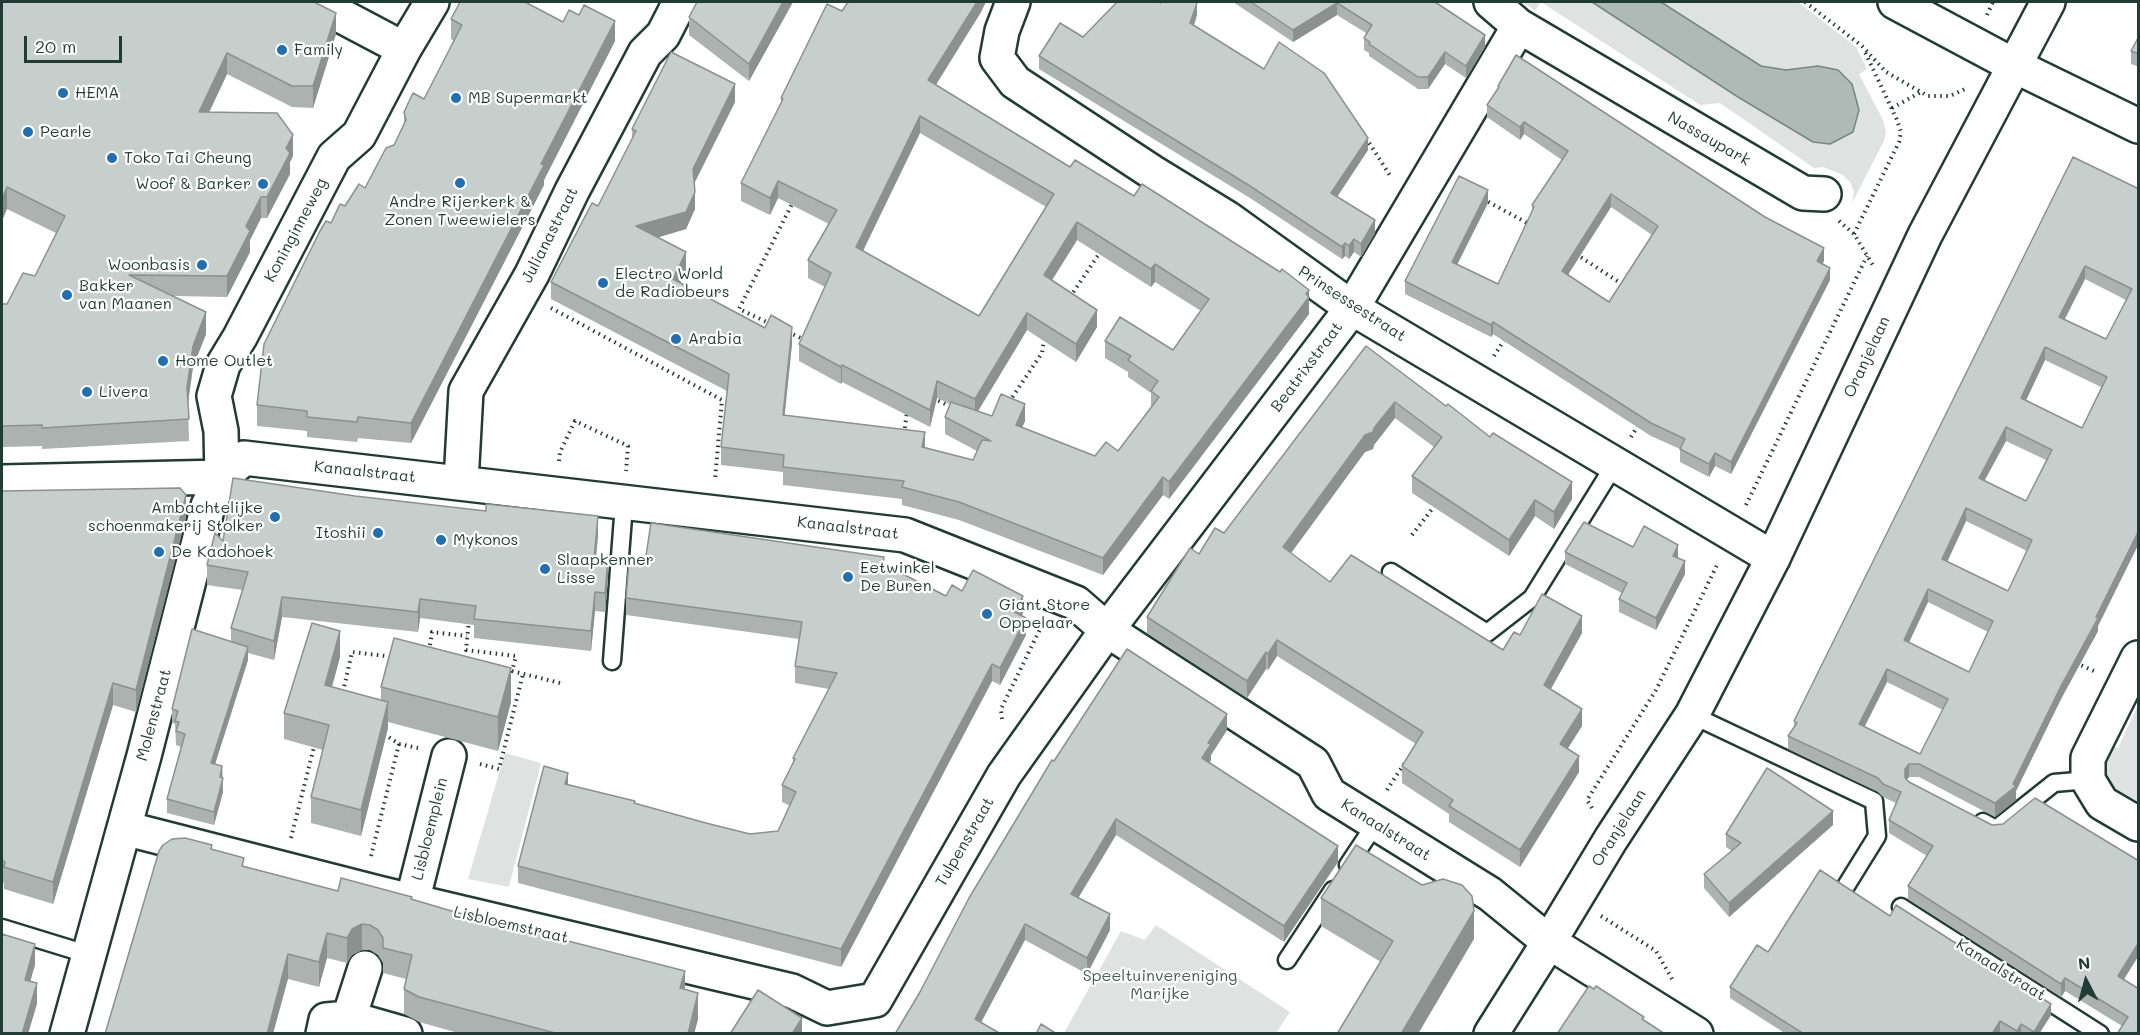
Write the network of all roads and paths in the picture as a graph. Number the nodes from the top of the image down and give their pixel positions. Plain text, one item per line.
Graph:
1 (315, 2) edge
2 (432, 2) edge
3 (680, 2) edge
4 (1013, 2) edge
5 (1491, 2) edge
6 (1805, 2) edge
7 (1894, 2) edge
8 (2048, 2) edge
9 (1519, 26) junction
10 (1862, 46) junction
11 (404, 49) junction
12 (2013, 65) junction
13 (1970, 87) dead end
14 (1921, 92) junction
15 (1892, 108) junction
16 (2139, 126) edge
17 (1361, 131) edge
18 (797, 194) edge
19 (1824, 194) joint
20 (1478, 196) edge
21 (1411, 208) junction
22 (1538, 229) edge
23 (1854, 234) junction
24 (1102, 249) edge
25 (1575, 253) edge
26 (1625, 286) edge
27 (522, 292) junction
28 (1070, 297) edge
29 (1893, 302) junction
30 (1352, 308) junction
31 (771, 324) edge
32 (782, 329) edge
33 (1509, 334) edge
34 (1045, 336) edge
35 (814, 344) edge
36 (1478, 382) junction
37 (930, 397) edge
38 (1005, 408) edge
39 (907, 410) edge
40 (962, 411) edge
41 (1646, 413) edge
42 (903, 444) edge
43 (1614, 464) junction
44 (222, 477) junction
45 (2, 482) edge
46 (461, 482) junction
47 (556, 495) junction
48 (1441, 497) edge
49 (624, 504) junction
50 (712, 512) junction
51 (1412, 535) dead end
52 (1773, 558) junction
53 (1391, 573) dead end
54 (1057, 595) junction
55 (470, 612) edge
56 (1107, 630) junction
57 (468, 636) junction
58 (395, 657) edge
59 (427, 661) edge
60 (612, 662) dead end
61 (2074, 662) edge
62 (512, 671) junction
63 (2132, 672) edge
64 (510, 682) edge
65 (564, 684) dead end
66 (342, 696) edge
67 (1692, 715) junction
68 (1002, 720) dead end
69 (317, 737) edge
70 (399, 744) dead end
71 (449, 756) dead end
72 (1406, 760) edge
73 (2088, 780) junction
74 (1965, 813) edge
75 (1372, 821) junction
76 (2139, 824) edge
77 (124, 828) junction
78 (283, 869) junction
79 (1846, 886) edge
80 (384, 900) junction
81 (1574, 900) junction
82 (1901, 907) edge
83 (2, 928) edge
84 (1549, 942) junction
85 (90, 955) junction
86 (1287, 960) dead end
87 (364, 968) dead end
88 (1678, 987) dead end
89 (827, 1021) edge
90 (336, 1026) edge
91 (67, 1034) edge
92 (405, 1034) edge
93 (1491, 1034) edge
94 (1696, 1034) edge
95 (2100, 1034) edge

1 - 11 street
2 - 11 street, Koninginneweg
3 - 27 street, Julianastraat
4 - 30 street, Prinsessestraat
5 - 9 street, Nassaupark
6 - 10 path
7 - 12 street
8 - 12 street, Oranjelaan
9 - 19 street, Nassaupark
9 - 21 street, Beatrixstraat
10 - 14 path
10 - 15 path
11 - 44 street, Koninginneweg
12 - 16 street
12 - 29 street, Oranjelaan
13 - 14 path
14 - 15 path
15 - 23 path
17 - 21 path
18 - 31 path
19 - 23 path
20 - 22 path
21 - 30 street, Beatrixstraat
23 - 29 path
24 - 28 path
25 - 26 path
27 - 46 street, Julianastraat
27 - 50 path
29 - 52 street, Oranjelaan
30 - 36 street, Prinsessestraat
30 - 56 street, Beatrixstraat
32 - 35 path
33 - 36 path
34 - 38 path
36 - 43 street, Prinsessestraat
37 - 40 path
39 - 42 path
41 - 43 path
43 - 52 street, Prinsessestraat
43 - 53 lane
44 - 45 street
44 - 46 street, Kanaalstraat
44 - 77 street, Molenstraat
46 - 47 street, Kanaalstraat
47 - 49 street, Kanaalstraat
47 - 49 path
48 - 51 path
49 - 50 street, Kanaalstraat
49 - 60 lane
50 - 54 street, Kanaalstraat
52 - 67 street, Oranjelaan
54 - 56 street, Kanaalstraat
54 - 68 path
55 - 57 path
56 - 75 street, Kanaalstraat
56 - 89 street, Tulpenstraat
57 - 59 path
57 - 62 path
58 - 66 path
61 - 63 path
62 - 64 path
62 - 65 path
63 - 73 street
67 - 79 lane
67 - 81 street, Oranjelaan
69 - 78 path
70 - 80 path
71 - 80 street, Lisbloemplein
72 - 75 path
73 - 74 lane
73 - 76 street
75 - 84 street, Kanaalstraat
75 - 86 lane
77 - 78 street, Lisbloemstraat
77 - 85 street, Molenstraat
78 - 80 street, Lisbloemstraat
80 - 89 street, Lisbloemstraat
81 - 84 street, Oranjelaan
81 - 88 path
82 - 95 lane, Kanaalstraat
83 - 85 lane
84 - 93 street, Oranjelaan
84 - 94 street, Kanaalstraat
85 - 91 street, Molenstraat
87 - 90 street
90 - 92 street

